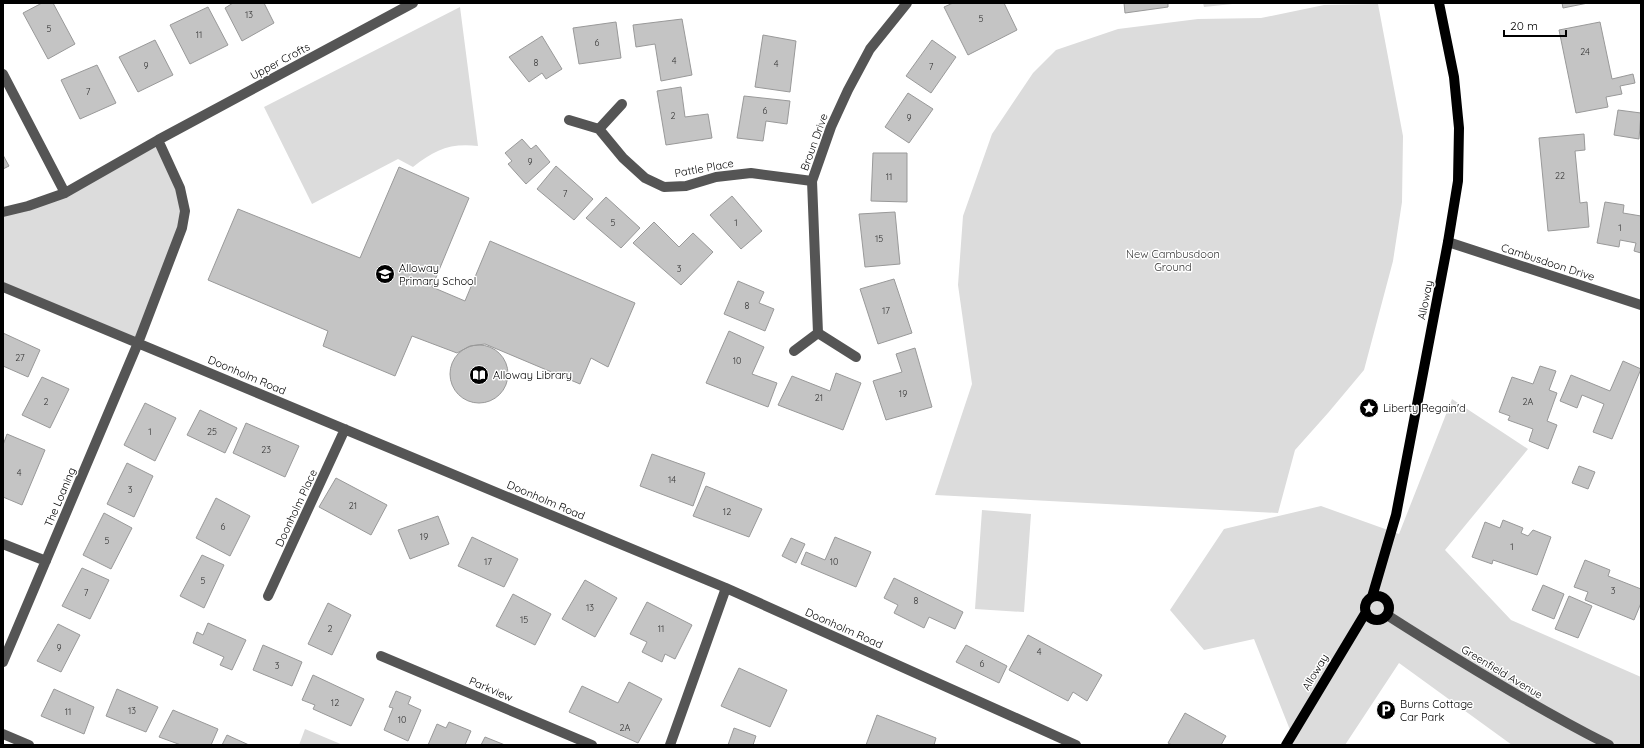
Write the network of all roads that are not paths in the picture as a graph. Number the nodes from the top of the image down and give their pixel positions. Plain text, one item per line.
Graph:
1 (413, 3) edge
2 (907, 3) edge
3 (1439, 3) edge
4 (3, 74) edge
5 (622, 104) dead end
6 (569, 120) dead end
7 (599, 129) junction
8 (158, 140) junction
9 (812, 181) junction
10 (65, 193) junction
11 (3, 212) edge
12 (1448, 242) junction
13 (3, 286) edge
14 (1641, 305) edge
15 (818, 333) junction
16 (138, 343) junction
17 (794, 351) dead end
18 (856, 357) dead end
19 (345, 429) junction
20 (3, 544) edge
21 (46, 561) junction
22 (726, 588) junction
23 (268, 596) dead end
24 (1372, 597) junction
25 (1366, 612) junction
26 (1386, 615) junction
27 (381, 656) dead end
28 (3, 662) edge
29 (3, 734) edge
30 (29, 745) edge
31 (592, 745) edge
32 (670, 745) edge
33 (1076, 745) edge
34 (1286, 745) edge
35 (1609, 745) edge

1 - 8 street, Upper Crofts
2 - 9 street, Broun Drive
3 - 12 main road, Alloway
4 - 10 street
5 - 7 street
6 - 7 street
7 - 9 street, Pattle Place
8 - 10 street, Upper Crofts
8 - 16 street
9 - 15 street, Broun Drive
10 - 11 street, Upper Crofts
12 - 14 street, Cambusdoon Drive
12 - 24 main road, Alloway
13 - 16 street, Doonholm Road
15 - 17 street
15 - 18 street
16 - 19 street, Doonholm Road
16 - 21 street, The Loaning
19 - 22 street, Doonholm Road
19 - 23 street, Doonholm Place
20 - 21 street
21 - 28 street, The Loaning
22 - 32 street
22 - 33 street, Doonholm Road
24 - 25 main road
24 - 26 main road
25 - 26 main road
25 - 34 main road, Alloway
26 - 35 street, Greenfield Avenue
27 - 31 street, Parkview
29 - 30 street

